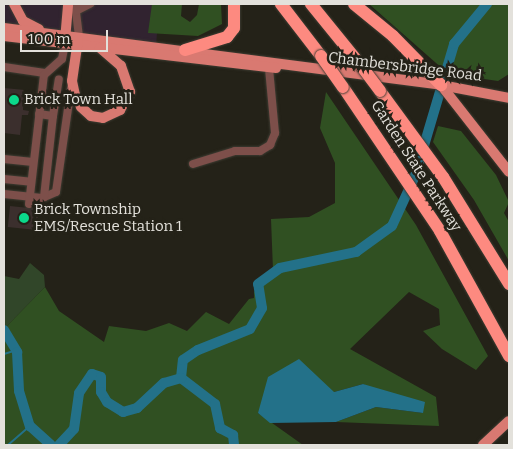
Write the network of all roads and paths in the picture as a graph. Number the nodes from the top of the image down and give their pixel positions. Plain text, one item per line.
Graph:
1 (14, 4) edge
2 (90, 4) edge
3 (234, 4) edge
4 (281, 4) edge
5 (311, 4) edge
6 (354, 4) edge
7 (72, 6) edge
8 (4, 28) edge
9 (50, 33) junction
10 (4, 36) edge
11 (65, 39) junction
12 (78, 40) junction
13 (99, 48) junction
14 (184, 50) junction
15 (4, 67) edge
16 (269, 68) junction
17 (297, 68) junction
18 (45, 73) junction
19 (59, 79) dead end
20 (72, 81) junction
21 (437, 83) junction
22 (509, 98) edge
23 (39, 114) junction
24 (53, 116) junction
25 (4, 159) edge
26 (33, 162) junction
27 (193, 164) dead end
28 (509, 172) edge
29 (4, 178) edge
30 (31, 182) junction
31 (4, 194) edge
32 (44, 198) junction
33 (29, 201) junction
34 (509, 284) edge
35 (509, 356) edge
36 (509, 421) edge
37 (483, 445) edge

1 - 9 main road
2 - 7 lane
3 - 14 highway
4 - 35 highway, Garden State Parkway, bridge
5 - 34 highway, Garden State Parkway, bridge
6 - 21 highway
7 - 11 main road
7 - 12 lane
8 - 9 main road, Chambersbridge Road
9 - 11 main road, Chambersbridge Road
10 - 11 main road, Chambersbridge Road
11 - 12 main road, Chambersbridge Road
11 - 18 lane
12 - 13 main road, Chambersbridge Road
12 - 14 main road, Chambersbridge Road
12 - 20 main road
13 - 16 main road, Chambersbridge Road
13 - 20 main road
14 - 17 main road, Chambersbridge Road
15 - 18 lane
16 - 17 main road, Chambersbridge Road
16 - 27 lane
17 - 21 main road, Chambersbridge Road
18 - 23 lane
19 - 24 lane
20 - 32 lane
21 - 22 main road, Chambersbridge Road
21 - 28 main road
23 - 24 lane
23 - 26 lane
24 - 32 lane
25 - 26 lane
26 - 30 lane
29 - 30 lane
30 - 33 lane
31 - 33 lane
32 - 33 lane
36 - 37 main road

